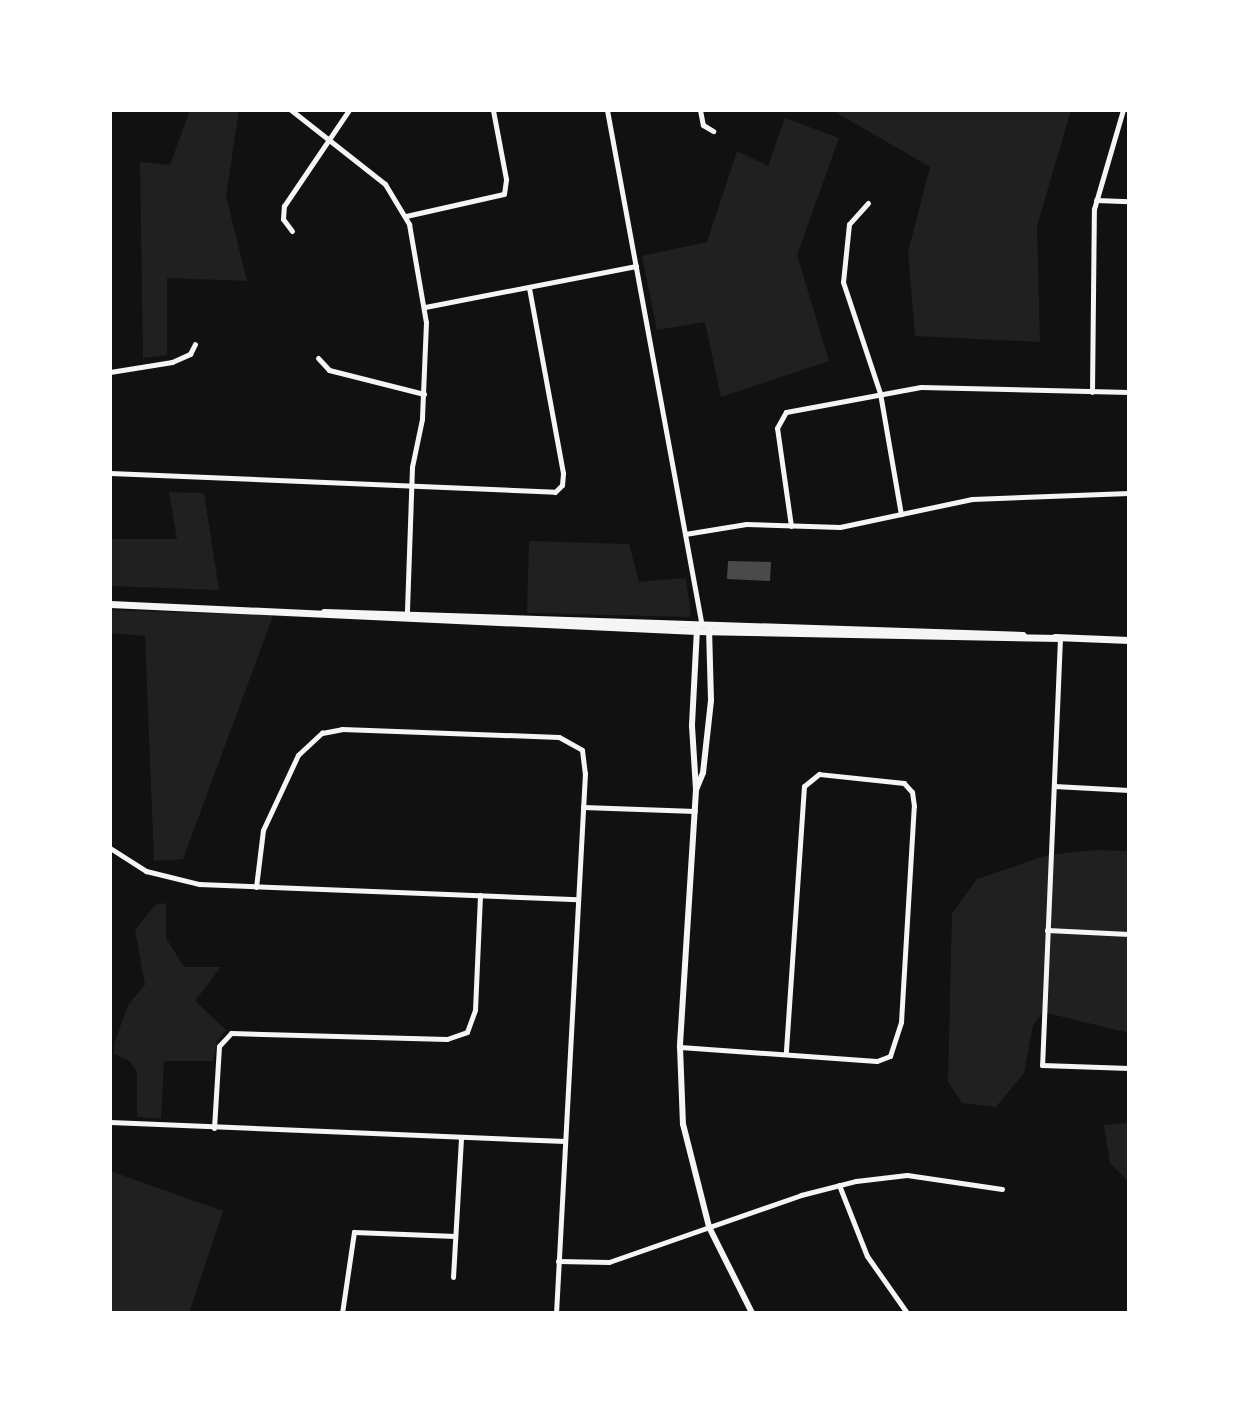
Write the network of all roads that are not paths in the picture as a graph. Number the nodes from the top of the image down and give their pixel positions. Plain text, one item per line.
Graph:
1 (291, 110) edge
2 (349, 110) edge
3 (493, 110) edge
4 (607, 110) edge
5 (700, 110) edge
6 (1123, 110) edge
7 (713, 131) dead end
8 (330, 141) junction
9 (1096, 200) junction
10 (1129, 201) edge
11 (868, 203) dead end
12 (406, 216) junction
13 (292, 231) dead end
14 (636, 266) junction
15 (529, 287) junction
16 (424, 307) junction
17 (195, 344) dead end
18 (318, 358) dead end
19 (110, 372) edge
20 (1092, 392) junction
21 (1129, 392) edge
22 (880, 393) junction
23 (424, 394) junction
24 (110, 473) edge
25 (411, 486) junction
26 (1129, 493) edge
27 (901, 514) junction
28 (791, 526) junction
29 (685, 534) junction
30 (110, 604) edge
31 (407, 611) junction
32 (280, 612) junction
33 (701, 621) junction
34 (696, 631) junction
35 (711, 631) junction
36 (1060, 638) junction
37 (1129, 640) edge
38 (1054, 786) junction
39 (696, 790) junction
40 (1129, 790) edge
41 (583, 807) junction
42 (695, 811) junction
43 (110, 848) edge
44 (256, 887) junction
45 (480, 895) junction
46 (578, 899) junction
47 (1047, 930) junction
48 (1129, 934) edge
49 (680, 1047) junction
50 (786, 1053) junction
51 (1129, 1068) edge
52 (110, 1122) edge
53 (214, 1128) junction
54 (461, 1137) junction
55 (565, 1141) junction
56 (839, 1184) junction
57 (1002, 1189) dead end
58 (709, 1227) junction
59 (455, 1236) junction
60 (558, 1261) junction
61 (453, 1277) dead end
62 (342, 1313) edge
63 (556, 1313) edge
64 (752, 1313) edge
65 (907, 1313) edge

1 - 8 street
2 - 8 street
3 - 12 street
4 - 14 street
5 - 7 street
6 - 9 street
8 - 12 street
8 - 13 street
9 - 10 street
9 - 20 street
11 - 22 street
12 - 16 street
14 - 15 street
14 - 29 street
15 - 16 street
15 - 25 street
16 - 23 street
17 - 19 street
18 - 23 street
20 - 21 street
20 - 22 street
22 - 27 street
22 - 28 street
23 - 25 street
24 - 25 street
25 - 31 street
26 - 27 street
27 - 28 street
28 - 29 street
29 - 33 street
30 - 32 main road
31 - 32 main road
31 - 33 main road
32 - 34 main road
33 - 34 street
33 - 35 street
33 - 36 main road
34 - 35 main road
34 - 39 street
35 - 36 main road
35 - 39 street
36 - 37 main road
36 - 38 street
38 - 40 street
38 - 47 street
39 - 42 street
41 - 42 street
41 - 44 street
41 - 46 street
42 - 49 street
43 - 44 street
44 - 45 street
45 - 46 street
45 - 53 street
46 - 55 street
47 - 48 street
47 - 51 street
49 - 50 street
49 - 58 street
50 - 50 street
52 - 53 street
53 - 54 street
54 - 55 street
54 - 59 street
55 - 60 street
56 - 57 street
56 - 58 street
56 - 65 street
58 - 60 street
58 - 64 street
59 - 61 street
59 - 62 street
60 - 63 street

